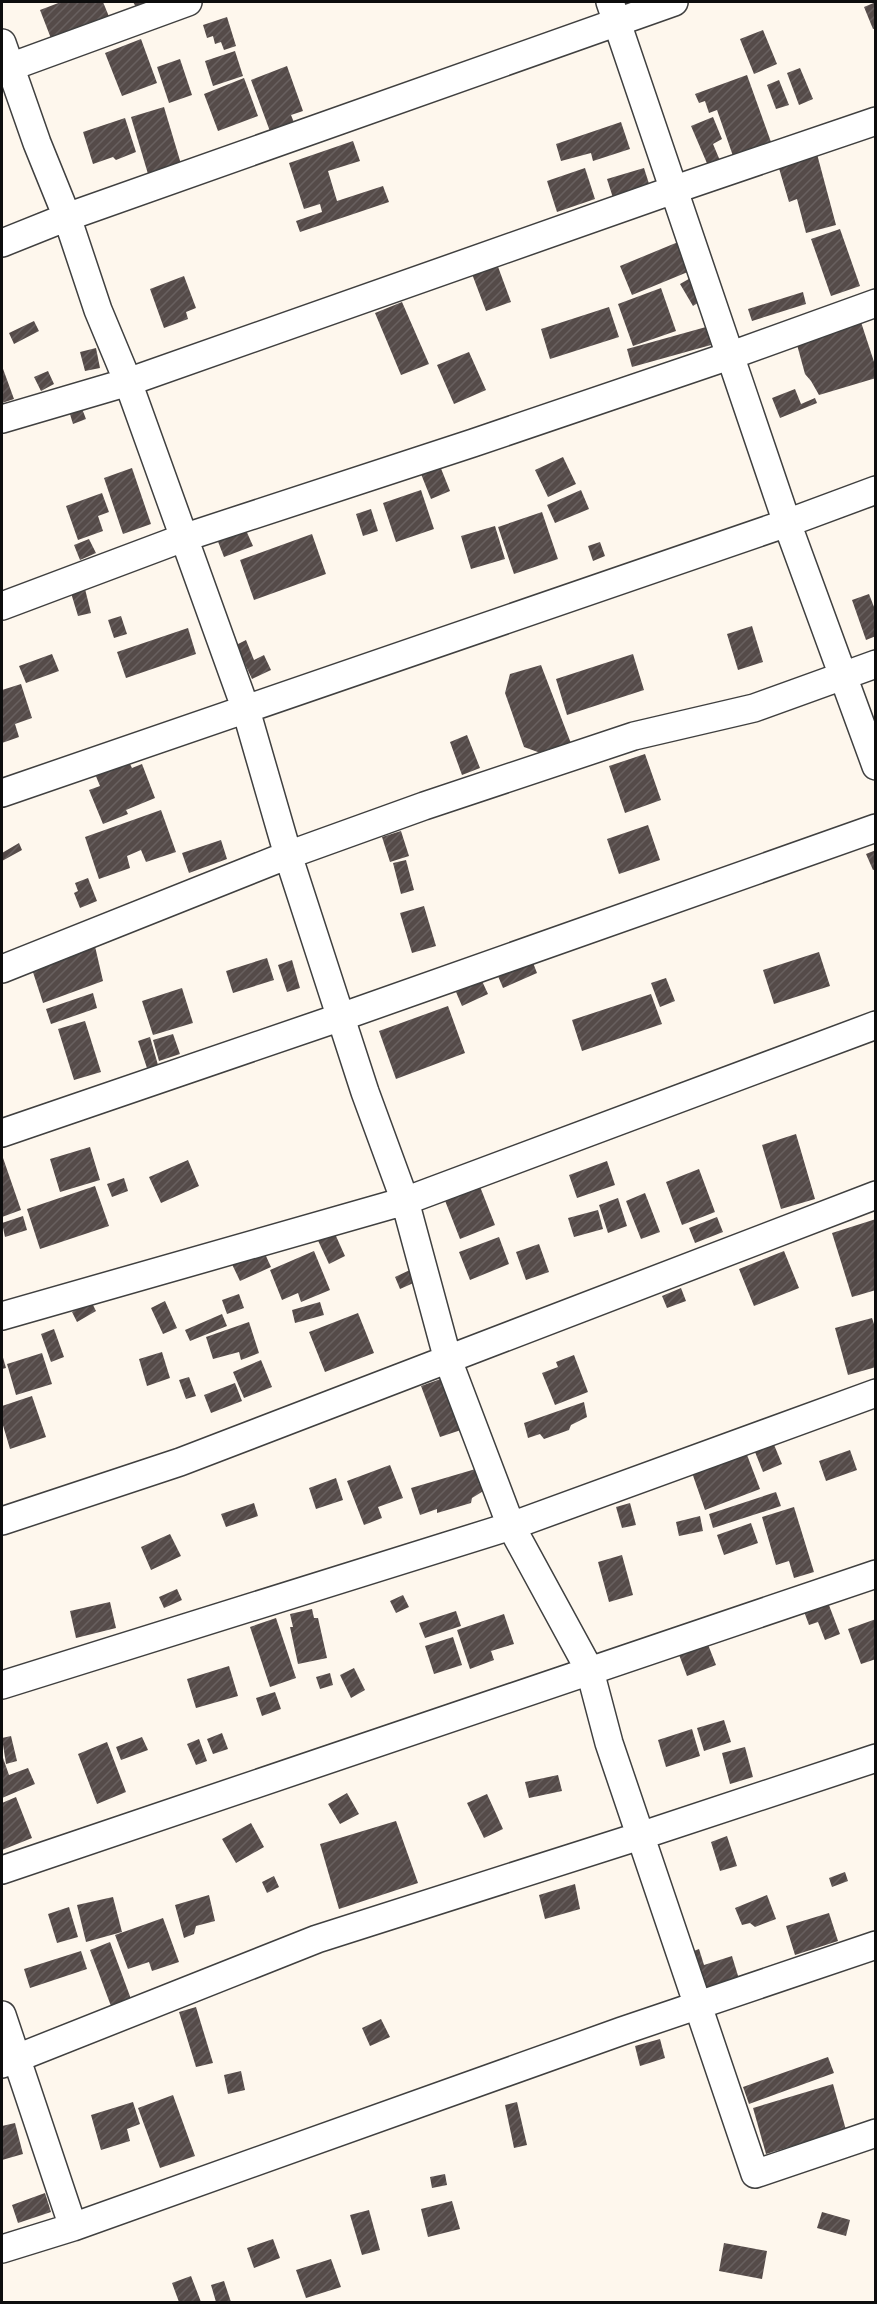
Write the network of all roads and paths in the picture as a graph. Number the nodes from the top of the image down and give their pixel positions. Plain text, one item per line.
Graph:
1 (188, 2) edge
2 (674, 2) edge
3 (613, 11) edge
4 (4, 60) edge
5 (876, 121) edge
6 (673, 190) junction
7 (67, 218) junction
8 (2, 243) edge
9 (876, 303) edge
10 (729, 356) junction
11 (128, 382) junction
12 (2, 419) edge
13 (876, 490) edge
14 (787, 523) junction
15 (183, 538) junction
16 (2, 606) edge
17 (876, 664) edge
18 (842, 676) junction
19 (246, 710) junction
20 (876, 766) edge
21 (2, 794) edge
22 (876, 828) edge
23 (288, 855) junction
24 (2, 969) edge
25 (341, 1017) junction
26 (876, 1025) edge
27 (2, 1133) edge
28 (876, 1195) edge
29 (405, 1201) junction
30 (2, 1316) edge
31 (448, 1359) junction
32 (876, 1393) edge
33 (2, 1521) edge
34 (511, 1526) junction
35 (876, 1574) edge
36 (590, 1671) junction
37 (2, 1685) edge
38 (876, 1758) edge
39 (640, 1836) junction
40 (2, 1870) edge
41 (876, 1945) edge
42 (697, 2006) junction
43 (2, 2015) edge
44 (8, 2062) edge
45 (876, 2133) edge
46 (73, 2227) junction
47 (2, 2249) edge

1 - 4 street
2 - 3 street
3 - 6 street
3 - 7 street
4 - 7 street
5 - 6 street
6 - 10 street
6 - 11 street
7 - 8 street
7 - 11 street
9 - 10 street
10 - 14 street
10 - 15 street
11 - 12 street
11 - 15 street
13 - 14 street
14 - 18 street
14 - 19 street
15 - 16 street
15 - 19 street
17 - 18 street
18 - 20 street
18 - 23 street
19 - 21 street
19 - 23 street
22 - 25 street
23 - 24 street
23 - 25 street
25 - 27 street
25 - 29 street
26 - 29 street
28 - 31 street
29 - 30 street
29 - 31 street
31 - 33 street
31 - 34 street
32 - 34 street
34 - 36 street
34 - 37 street
35 - 36 street
36 - 39 street
36 - 40 street
38 - 39 street
39 - 42 street
39 - 44 street
41 - 42 street
42 - 45 street
42 - 46 street
43 - 44 street
44 - 46 street
46 - 47 street

